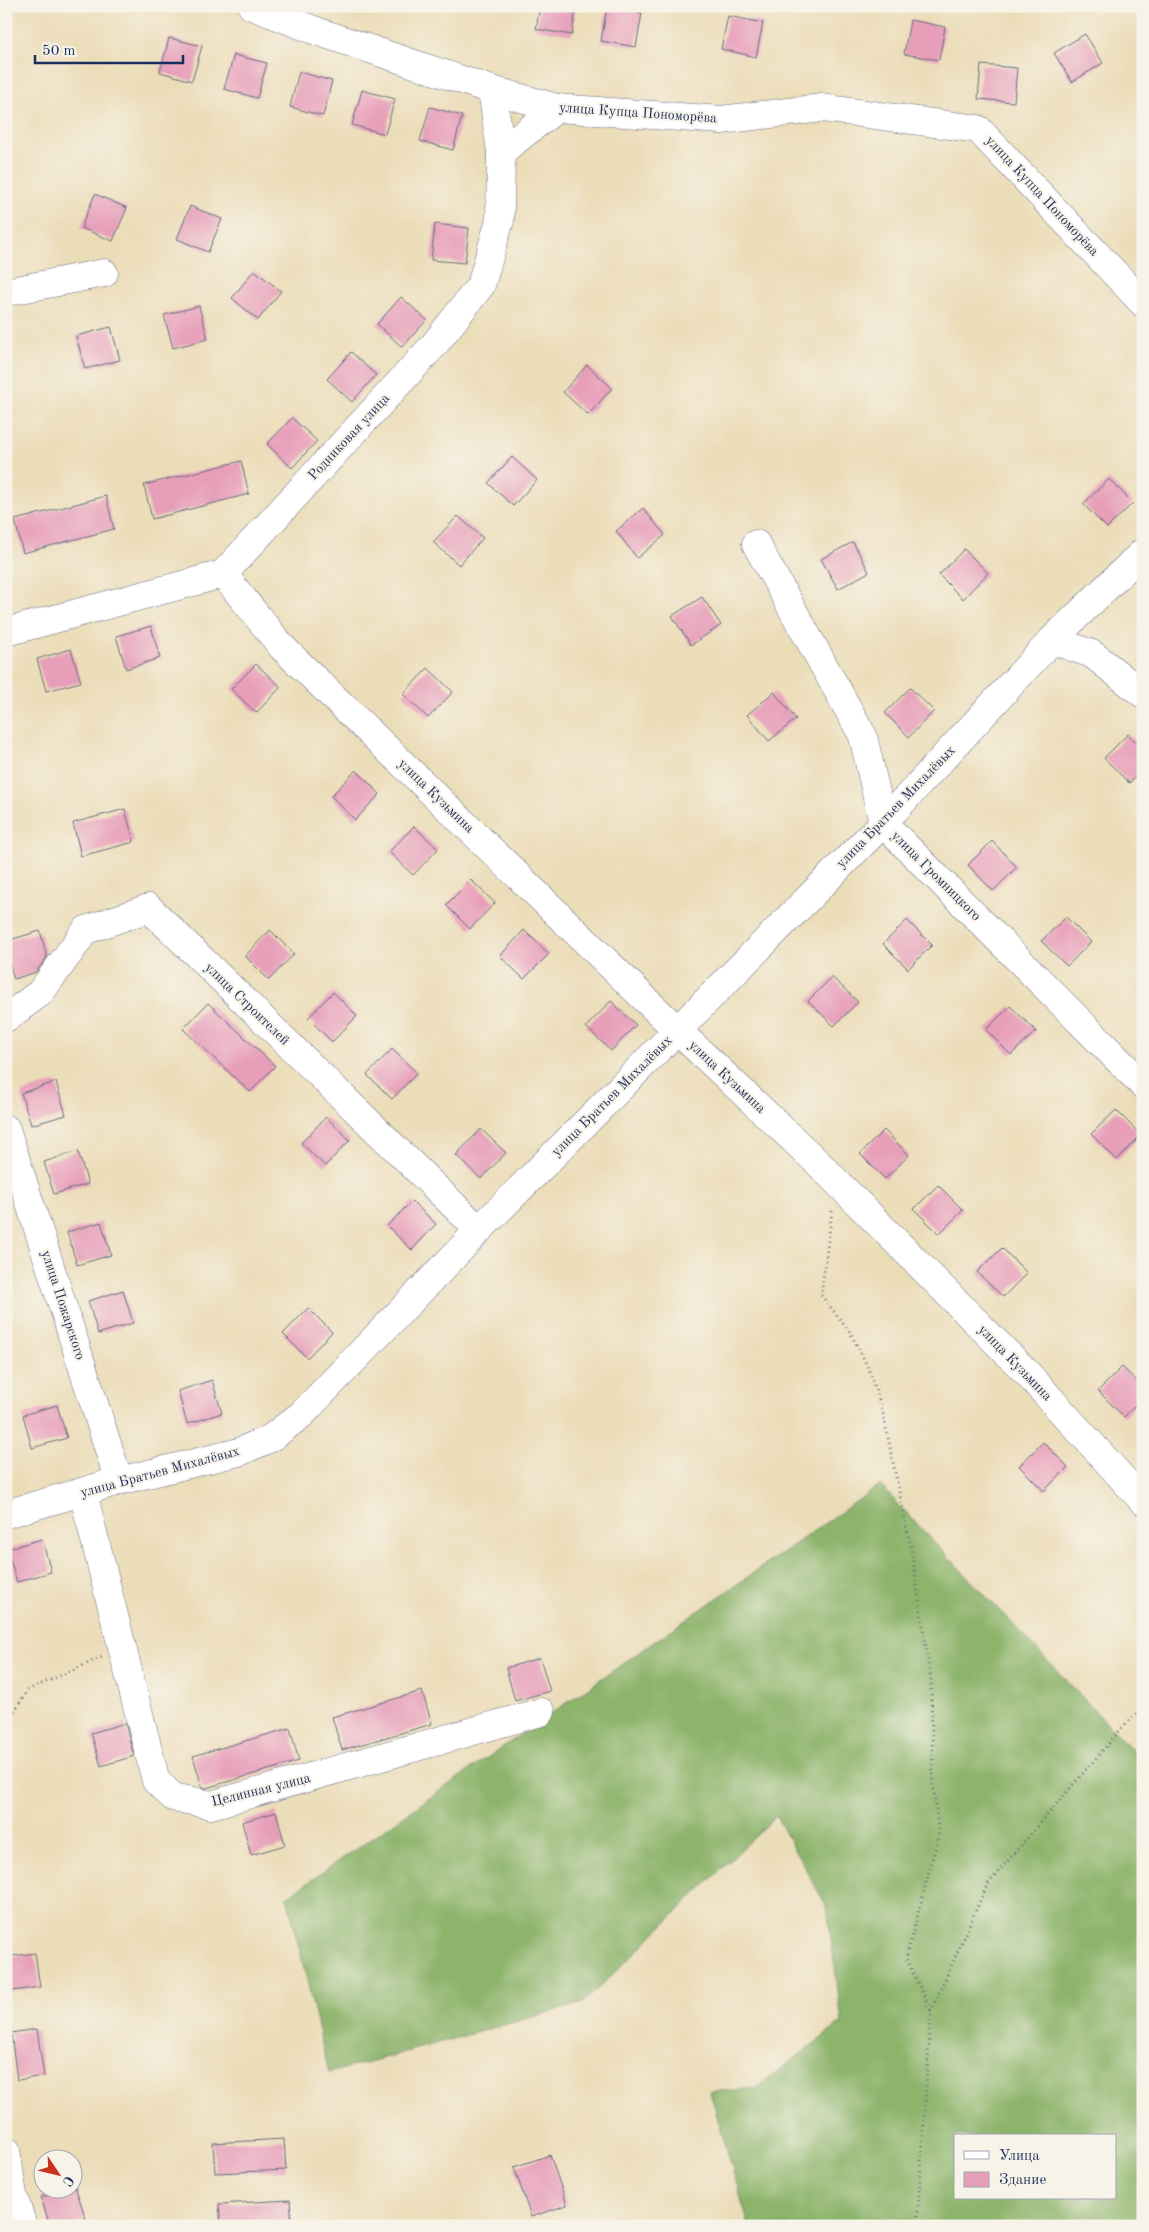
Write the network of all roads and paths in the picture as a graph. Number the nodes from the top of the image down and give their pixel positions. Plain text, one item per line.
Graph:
1 (252, 6) edge
2 (492, 90) junction
3 (557, 108) junction
4 (500, 152) junction
5 (104, 273) dead end
6 (6, 292) edge
7 (1143, 303) edge
8 (756, 544) dead end
9 (1143, 552) edge
10 (222, 574) junction
11 (6, 632) edge
12 (1052, 640) junction
13 (1143, 694) edge
14 (883, 823) junction
15 (6, 1018) edge
16 (677, 1030) junction
17 (1143, 1085) edge
18 (6, 1128) edge
19 (836, 1181) junction
20 (17, 1196) edge
21 (479, 1230) junction
22 (119, 1481) junction
23 (83, 1493) junction
24 (1143, 1501) edge
25 (6, 1514) edge
26 (123, 1648) junction
27 (1143, 1707) edge
28 (541, 1712) dead end
29 (6, 1724) edge
30 (931, 2011) junction
31 (6, 2150) edge
32 (9, 2196) edge
33 (23, 2226) edge
34 (917, 2226) edge

1 - 2 street, улица Купца Пономорёва
2 - 3 street, улица Купца Пономорёва
2 - 4 street, Родниковая улица
3 - 4 street
3 - 7 street, улица Купца Пономорёва
4 - 10 street, Родниковая улица
5 - 6 street
8 - 14 street, улица Громницкого
9 - 12 street, улица Братьев Михалёвых
10 - 11 street
10 - 16 street, улица Кузьмина
12 - 13 street
12 - 14 street, улица Братьев Михалёвых
14 - 16 street, улица Братьев Михалёвых
14 - 17 street, улица Громницкого
15 - 21 street, улица Строителей
16 - 19 street, улица Кузьмина
16 - 21 street, улица Братьев Михалёвых
18 - 20 street, улица Пожарского
19 - 24 street, улица Кузьмина
19 - 30 path
20 - 22 street, улица Пожарского
21 - 22 street, улица Братьев Михалёвых
22 - 23 street, улица Братьев Михалёвых
23 - 25 street, улица Братьев Михалёвых
23 - 26 street, Целинная улица
26 - 28 street, Целинная улица
26 - 29 path
27 - 30 path
30 - 34 path
31 - 32 street
32 - 33 street

